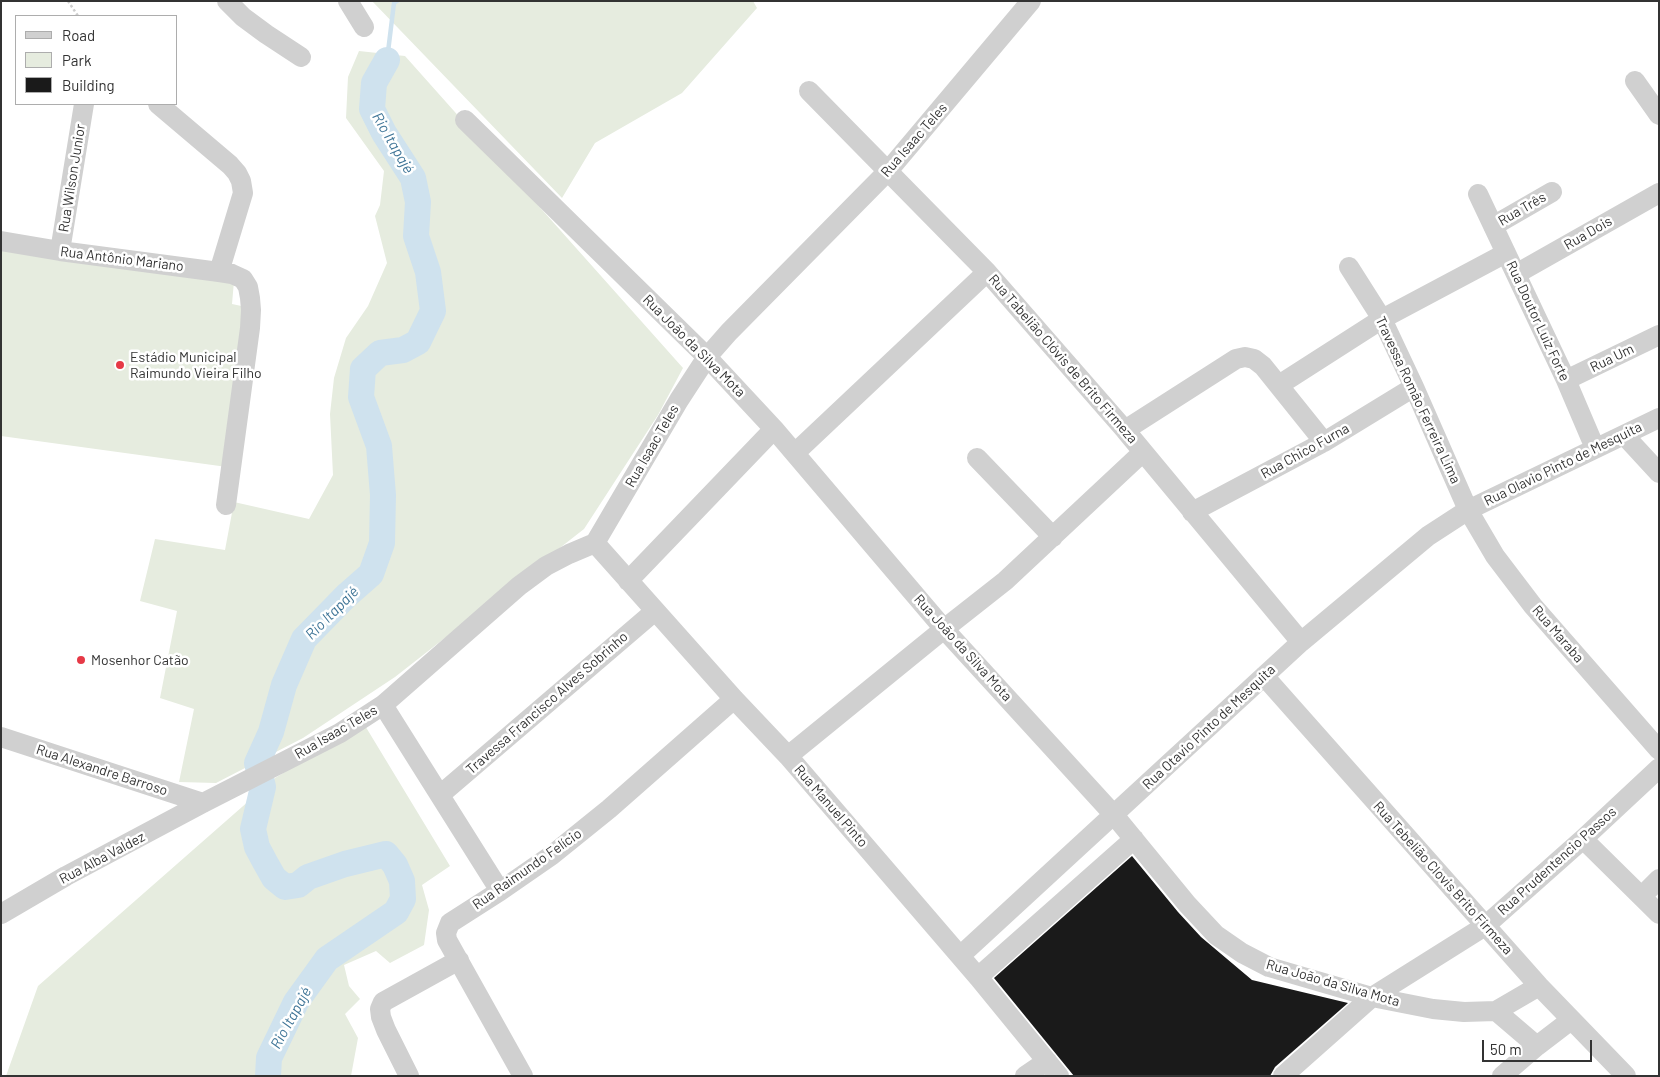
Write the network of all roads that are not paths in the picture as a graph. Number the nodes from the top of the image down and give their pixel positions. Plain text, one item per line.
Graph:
1 (227, 1) edge
2 (348, 1) edge
3 (1031, 1) edge
4 (364, 28) dead end
5 (301, 57) dead end
6 (1635, 81) dead end
7 (809, 91) dead end
8 (84, 105) edge
9 (159, 105) edge
10 (1659, 115) edge
11 (465, 120) dead end
12 (888, 171) junction
13 (1552, 192) dead end
14 (1659, 193) edge
15 (1478, 194) dead end
16 (1493, 226) junction
17 (1, 240) edge
18 (60, 251) junction
19 (1506, 253) junction
20 (1350, 267) dead end
21 (219, 272) junction
22 (987, 272) junction
23 (1516, 274) junction
24 (1382, 319) junction
25 (1659, 335) edge
26 (706, 358) junction
27 (1566, 380) junction
28 (1279, 385) junction
29 (1414, 387) junction
30 (1659, 418) edge
31 (774, 429) junction
32 (1125, 430) junction
33 (1624, 435) junction
34 (1324, 442) junction
35 (1595, 448) junction
36 (1143, 452) junction
37 (795, 453) junction
38 (977, 458) dead end
39 (1659, 473) edge
40 (226, 505) dead end
41 (1468, 510) junction
42 (1192, 512) junction
43 (1053, 537) junction
44 (595, 543) junction
45 (628, 581) junction
46 (655, 611) junction
47 (944, 629) junction
48 (1301, 642) junction
49 (1264, 676) junction
50 (734, 699) junction
51 (383, 705) junction
52 (1, 737) edge
53 (1659, 750) edge
54 (788, 756) junction
55 (1659, 768) edge
56 (440, 796) junction
57 (203, 803) junction
58 (1114, 815) junction
59 (1134, 839) junction
60 (1583, 839) junction
61 (1659, 878) edge
62 (500, 891) junction
63 (1642, 896) junction
64 (1, 914) edge
65 (1659, 914) edge
66 (1484, 926) junction
67 (960, 956) junction
68 (459, 960) junction
69 (978, 977) junction
70 (1539, 986) junction
71 (1372, 997) junction
72 (1496, 1011) junction
73 (1571, 1020) junction
74 (1537, 1046) junction
75 (1053, 1069) edge
76 (408, 1076) edge
77 (524, 1076) edge
78 (1025, 1076) edge
79 (1283, 1076) edge
80 (1502, 1076) edge
81 (1626, 1076) edge

1 - 5 street
2 - 4 street
3 - 12 street, Rua Isaac Teles
6 - 10 street
7 - 12 street, Rua Tabelião Clóvis de Brito Firmeza
8 - 18 street, Rua Wilson Junior
9 - 21 street
11 - 26 street, Rua João da Silva Mota
12 - 22 street, Rua Tabelião Clóvis de Brito Firmeza
12 - 26 street, Rua Isaac Teles
13 - 16 street, Rua Três
14 - 23 street, Rua Dois
15 - 16 street, Rua Doutor Luiz Forte
16 - 19 street, Rua Doutor Luiz Forte
17 - 18 street, Rua Antônio Mariano
18 - 21 street, Rua Antônio Mariano
19 - 23 street, Rua Doutor Luiz Forte
19 - 24 street
20 - 24 street, Travessa Romão Ferreira Lima
21 - 40 street, Rua Antônio Mariano
22 - 32 street, Rua Tabelião Clóvis de Brito Firmeza
22 - 37 street
23 - 27 street, Rua Doutor Luiz Forte
24 - 28 street
24 - 29 street, Travessa Romão Ferreira Lima
25 - 27 street, Rua Um
26 - 31 street, Rua João da Silva Mota
26 - 44 street, Rua Isaac Teles
27 - 35 street, Rua Doutor Luiz Forte
28 - 32 street
28 - 34 street
29 - 34 street, Rua Chico Furna
29 - 41 street, Travessa Romão Ferreira Lima
30 - 33 street, Rua Olavio Pinto de Mesquita
31 - 37 street, Rua João da Silva Mota
31 - 45 street
32 - 36 street, Rua Tabelião Clóvis de Brito Firmeza
33 - 35 street, Rua Olavio Pinto de Mesquita
33 - 39 street
34 - 42 street, Rua Chico Furna
35 - 41 street, Rua Olavio Pinto de Mesquita
36 - 42 street, Rua Tabelião Clóvis de Brito Firmeza
36 - 43 street
37 - 47 street, Rua João da Silva Mota
38 - 43 street
41 - 48 street, Rua Otavio Pinto de Mesquita
41 - 53 street, Rua Maraba
42 - 48 street, Rua Tabelião Clóvis de Brito Firmeza
43 - 47 street
44 - 45 street, Rua Manuel Pinto
44 - 51 street, Rua Isaac Teles
45 - 46 street, Rua Manuel Pinto
46 - 50 street, Rua Manuel Pinto
46 - 56 street, Travessa Francisco Alves Sobrinho
47 - 54 street
47 - 58 street, Rua João da Silva Mota
48 - 49 street, Rua Otavio Pinto de Mesquita
49 - 58 street, Rua Otavio Pinto de Mesquita
49 - 66 street, Rua Tebelião Clovis Brito Firmeza
50 - 54 street, Rua Manuel Pinto
50 - 62 street, Rua Raimundo Felício
51 - 56 street
51 - 57 street, Rua Isaac Teles
52 - 57 street, Rua Alexandre Barroso
54 - 67 street, Rua Manuel Pinto
55 - 60 street, Rua Prudentencio Passos
56 - 62 street
57 - 64 street, Rua Alba Valdez
58 - 59 street, Rua João da Silva Mota
58 - 67 street, Rua Otavio Pinto de Mesquita
59 - 69 street
59 - 71 street, Rua João da Silva Mota
60 - 63 street
60 - 66 street, Rua Prudentencio Passos
61 - 63 street
62 - 68 street, Rua Raimundo Felício
63 - 65 street
66 - 70 street, Rua Tebelião Clovis Brito Firmeza
66 - 71 street, Rua Prudentencio Passos
67 - 69 street, Rua Manuel Pinto
68 - 76 street
68 - 77 street, Rua Raimundo Felício
69 - 75 street, Rua Manuel Pinto
70 - 72 street, Rua João da Silva Mota
70 - 73 street, Rua Tebelião Clovis Brito Firmeza
71 - 72 street, Rua João da Silva Mota
71 - 79 street, Rua Prudentencio Passos
72 - 74 street
73 - 74 street
73 - 81 street, Rua Tebelião Clovis Brito Firmeza
74 - 80 street
75 - 78 street

